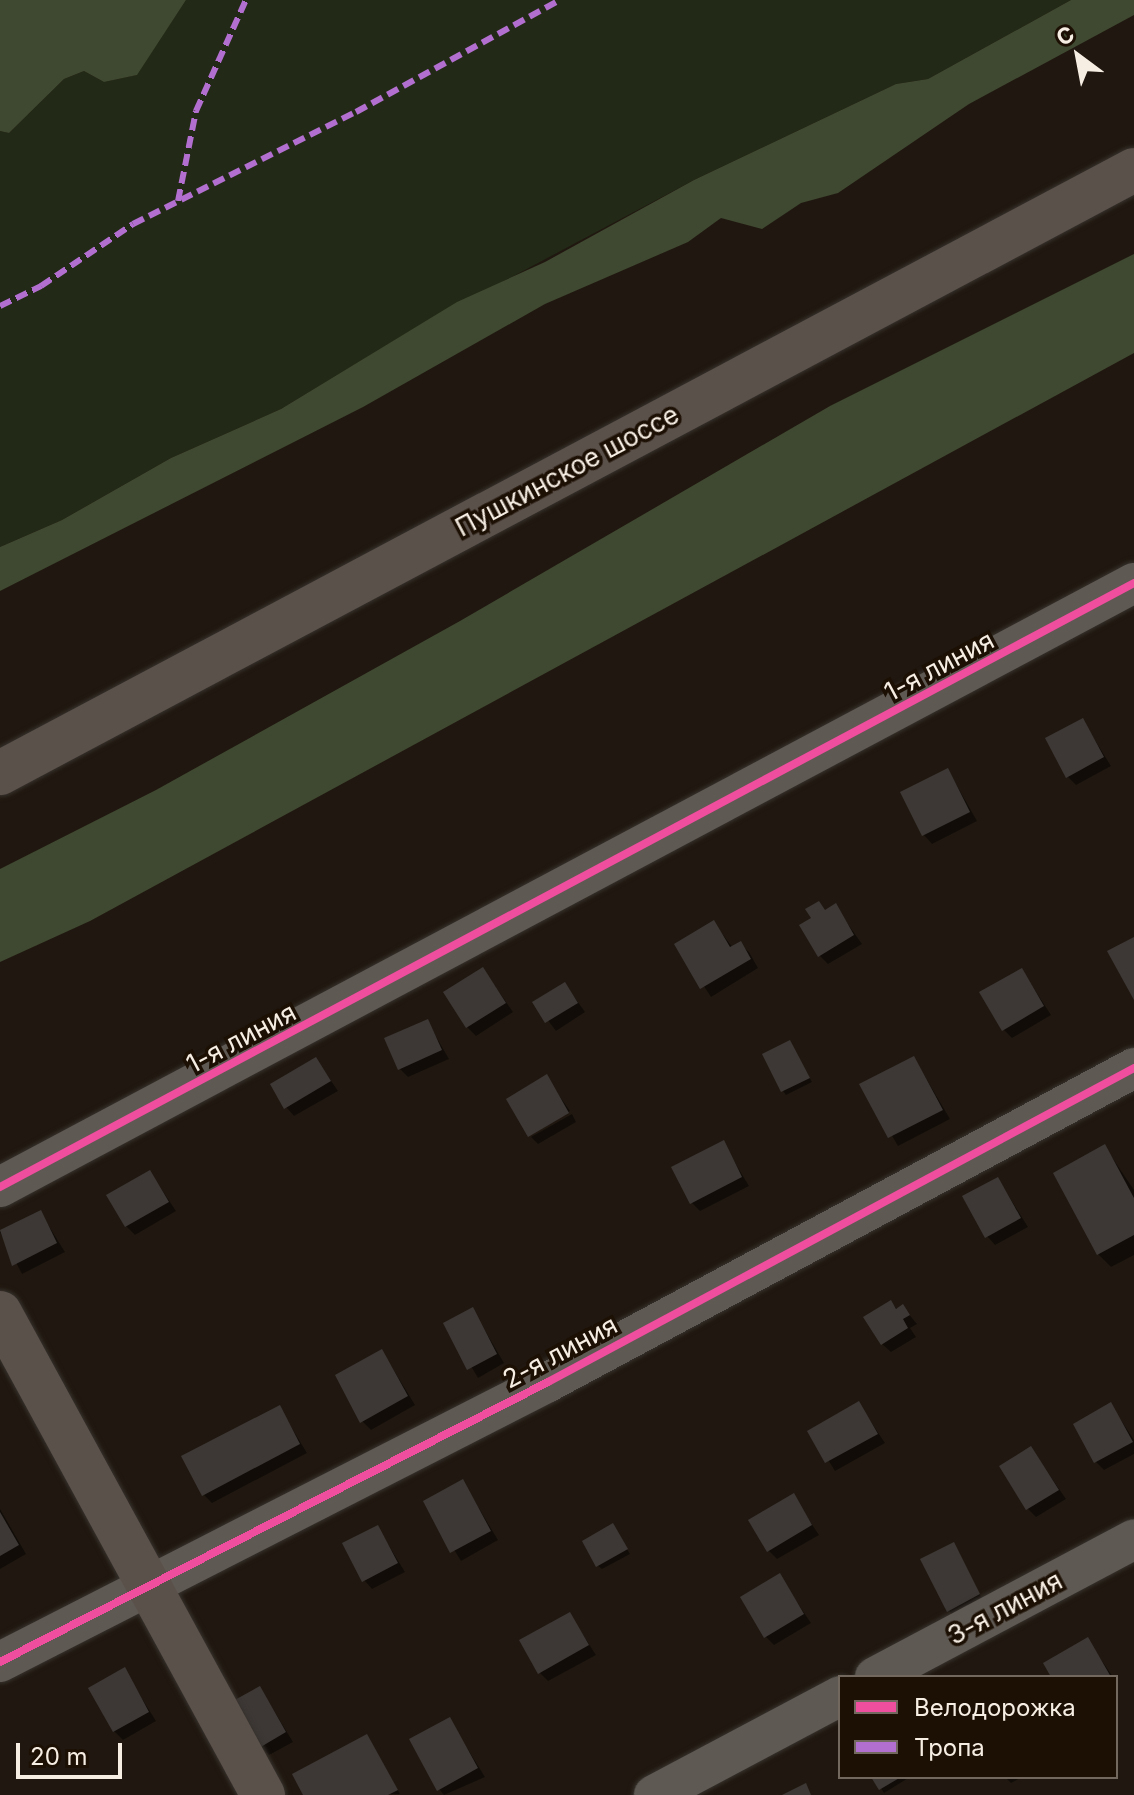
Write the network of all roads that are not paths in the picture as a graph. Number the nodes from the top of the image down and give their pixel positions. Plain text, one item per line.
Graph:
1 (1134, 170) edge
2 (1134, 583) edge
3 (0, 773) edge
4 (1134, 1068) edge
5 (0, 1187) edge
6 (0, 1313) edge
7 (1134, 1539) edge
8 (151, 1583) junction
9 (0, 1662) edge
10 (879, 1675) edge
11 (838, 1697) edge
12 (263, 1795) edge
13 (654, 1795) edge

1 - 3 main road, Пушкинское шоссе
2 - 5 street, 1-я линия
4 - 8 street, 2-я линия
6 - 8 main road
7 - 10 street, 3-я линия
8 - 9 street, 2-я линия
8 - 12 main road
11 - 13 street

